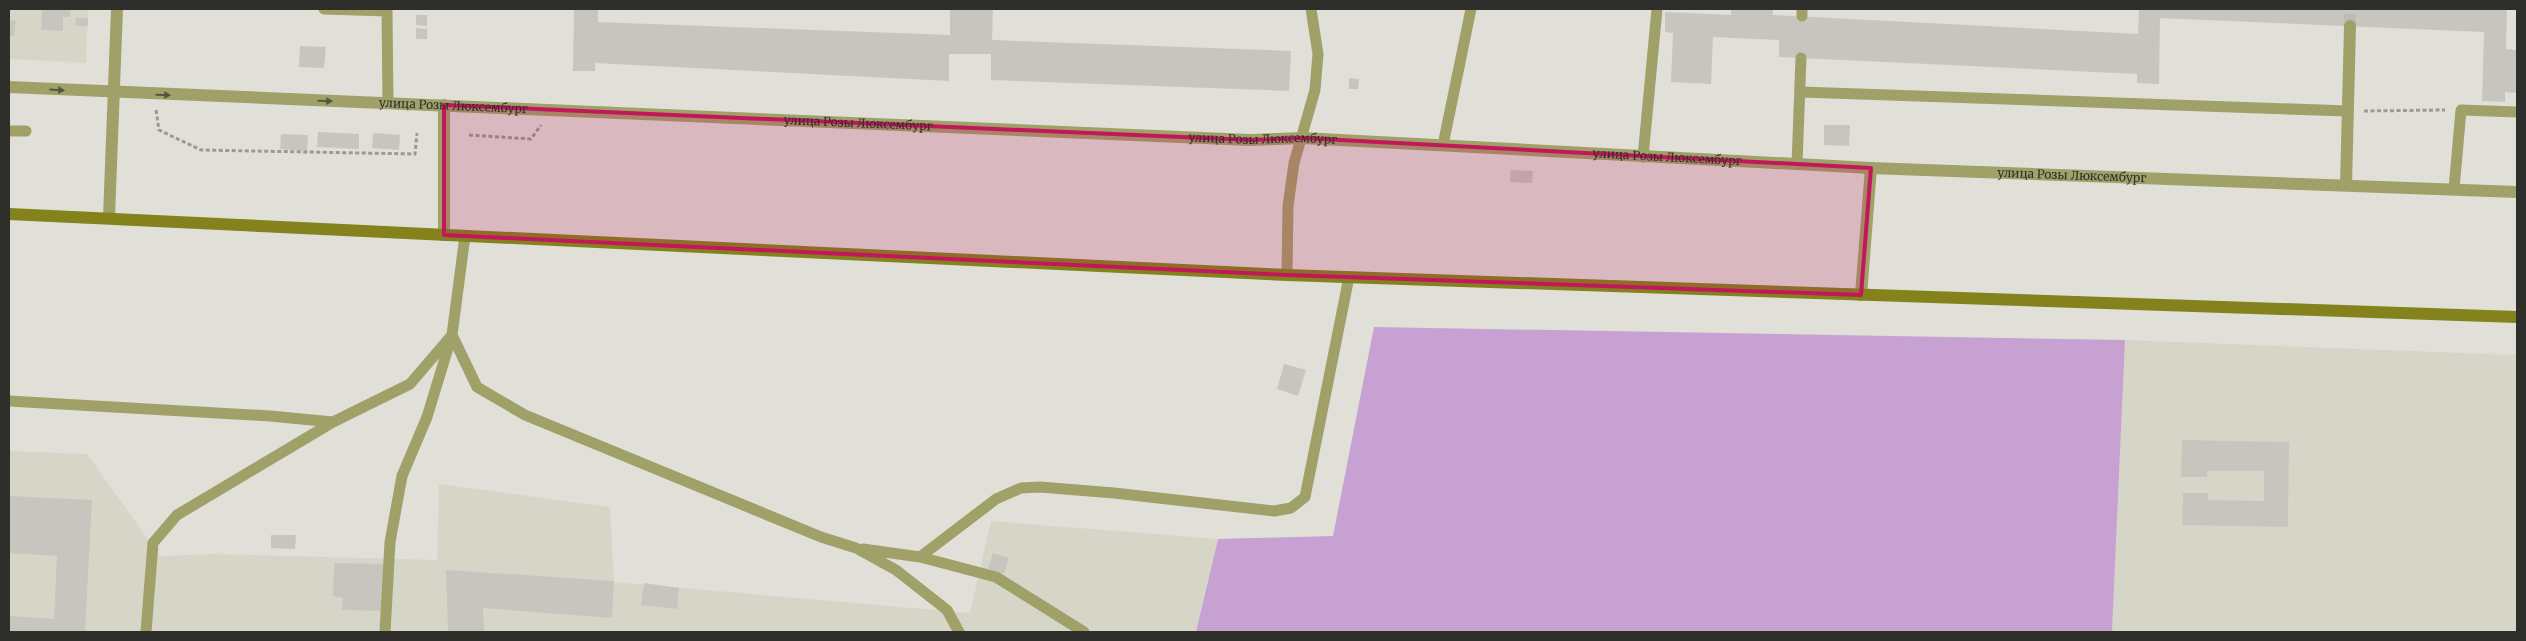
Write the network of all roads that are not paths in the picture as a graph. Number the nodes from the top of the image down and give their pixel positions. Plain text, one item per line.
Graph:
1 (117, 9) edge
2 (324, 9) edge
3 (1312, 9) edge
4 (1471, 9) edge
5 (1657, 9) edge
6 (2350, 26) tunnel mouth
7 (1801, 58) dead end
8 (9, 88) edge
9 (1800, 92) junction
10 (114, 94) junction
11 (388, 103) junction
12 (444, 105) junction
13 (2348, 111) junction
14 (2517, 112) edge
15 (9, 131) edge
16 (26, 131) dead end
17 (1302, 138) junction
18 (1443, 145) junction
19 (1643, 157) junction
20 (1797, 164) junction
21 (1871, 168) junction
22 (2346, 185) junction
23 (2454, 189) junction
24 (2517, 192) edge
25 (9, 214) edge
26 (109, 217) junction
27 (444, 235) junction
28 (465, 236) junction
29 (1287, 275) junction
30 (1349, 277) junction
31 (1861, 295) junction
32 (2517, 317) edge
33 (452, 335) junction
34 (9, 401) edge
35 (334, 422) junction
36 (856, 548) junction
37 (920, 557) junction
38 (146, 632) edge
39 (385, 632) edge
40 (959, 632) edge
41 (1084, 632) edge

1 - 10 street
2 - 11 lane
3 - 17 lane
4 - 18 lane
5 - 19 lane
6 - 13 street
7 - 9 lane
8 -> 10 street, улица Розы Люксембург
9 - 13 lane
9 - 20 lane
10 -> 11 street, улица Розы Люксембург
10 - 26 street
11 - 12 street, улица Розы Люксембург
12 - 17 street, улица Розы Люксембург
12 - 27 street
13 - 22 street
14 - 23 lane
15 - 16 lane
17 - 18 street, улица Розы Люксембург
17 - 29 lane
18 - 19 street, улица Розы Люксембург
19 - 20 street, улица Розы Люксембург
20 - 21 street, улица Розы Люксембург
21 - 22 street, улица Розы Люксембург
21 - 31 street
22 - 23 street, улица Розы Люксембург
23 - 24 street, улица Розы Люксембург
25 - 26 main road
26 - 27 main road
27 - 28 main road
28 - 29 main road
28 - 33 lane
29 - 30 main road
30 - 31 main road
30 - 37 lane
31 - 32 main road
33 - 35 lane
33 - 36 lane
33 - 39 lane
34 - 35 lane
35 - 38 lane
36 - 37 lane
36 - 40 lane
37 - 41 lane

